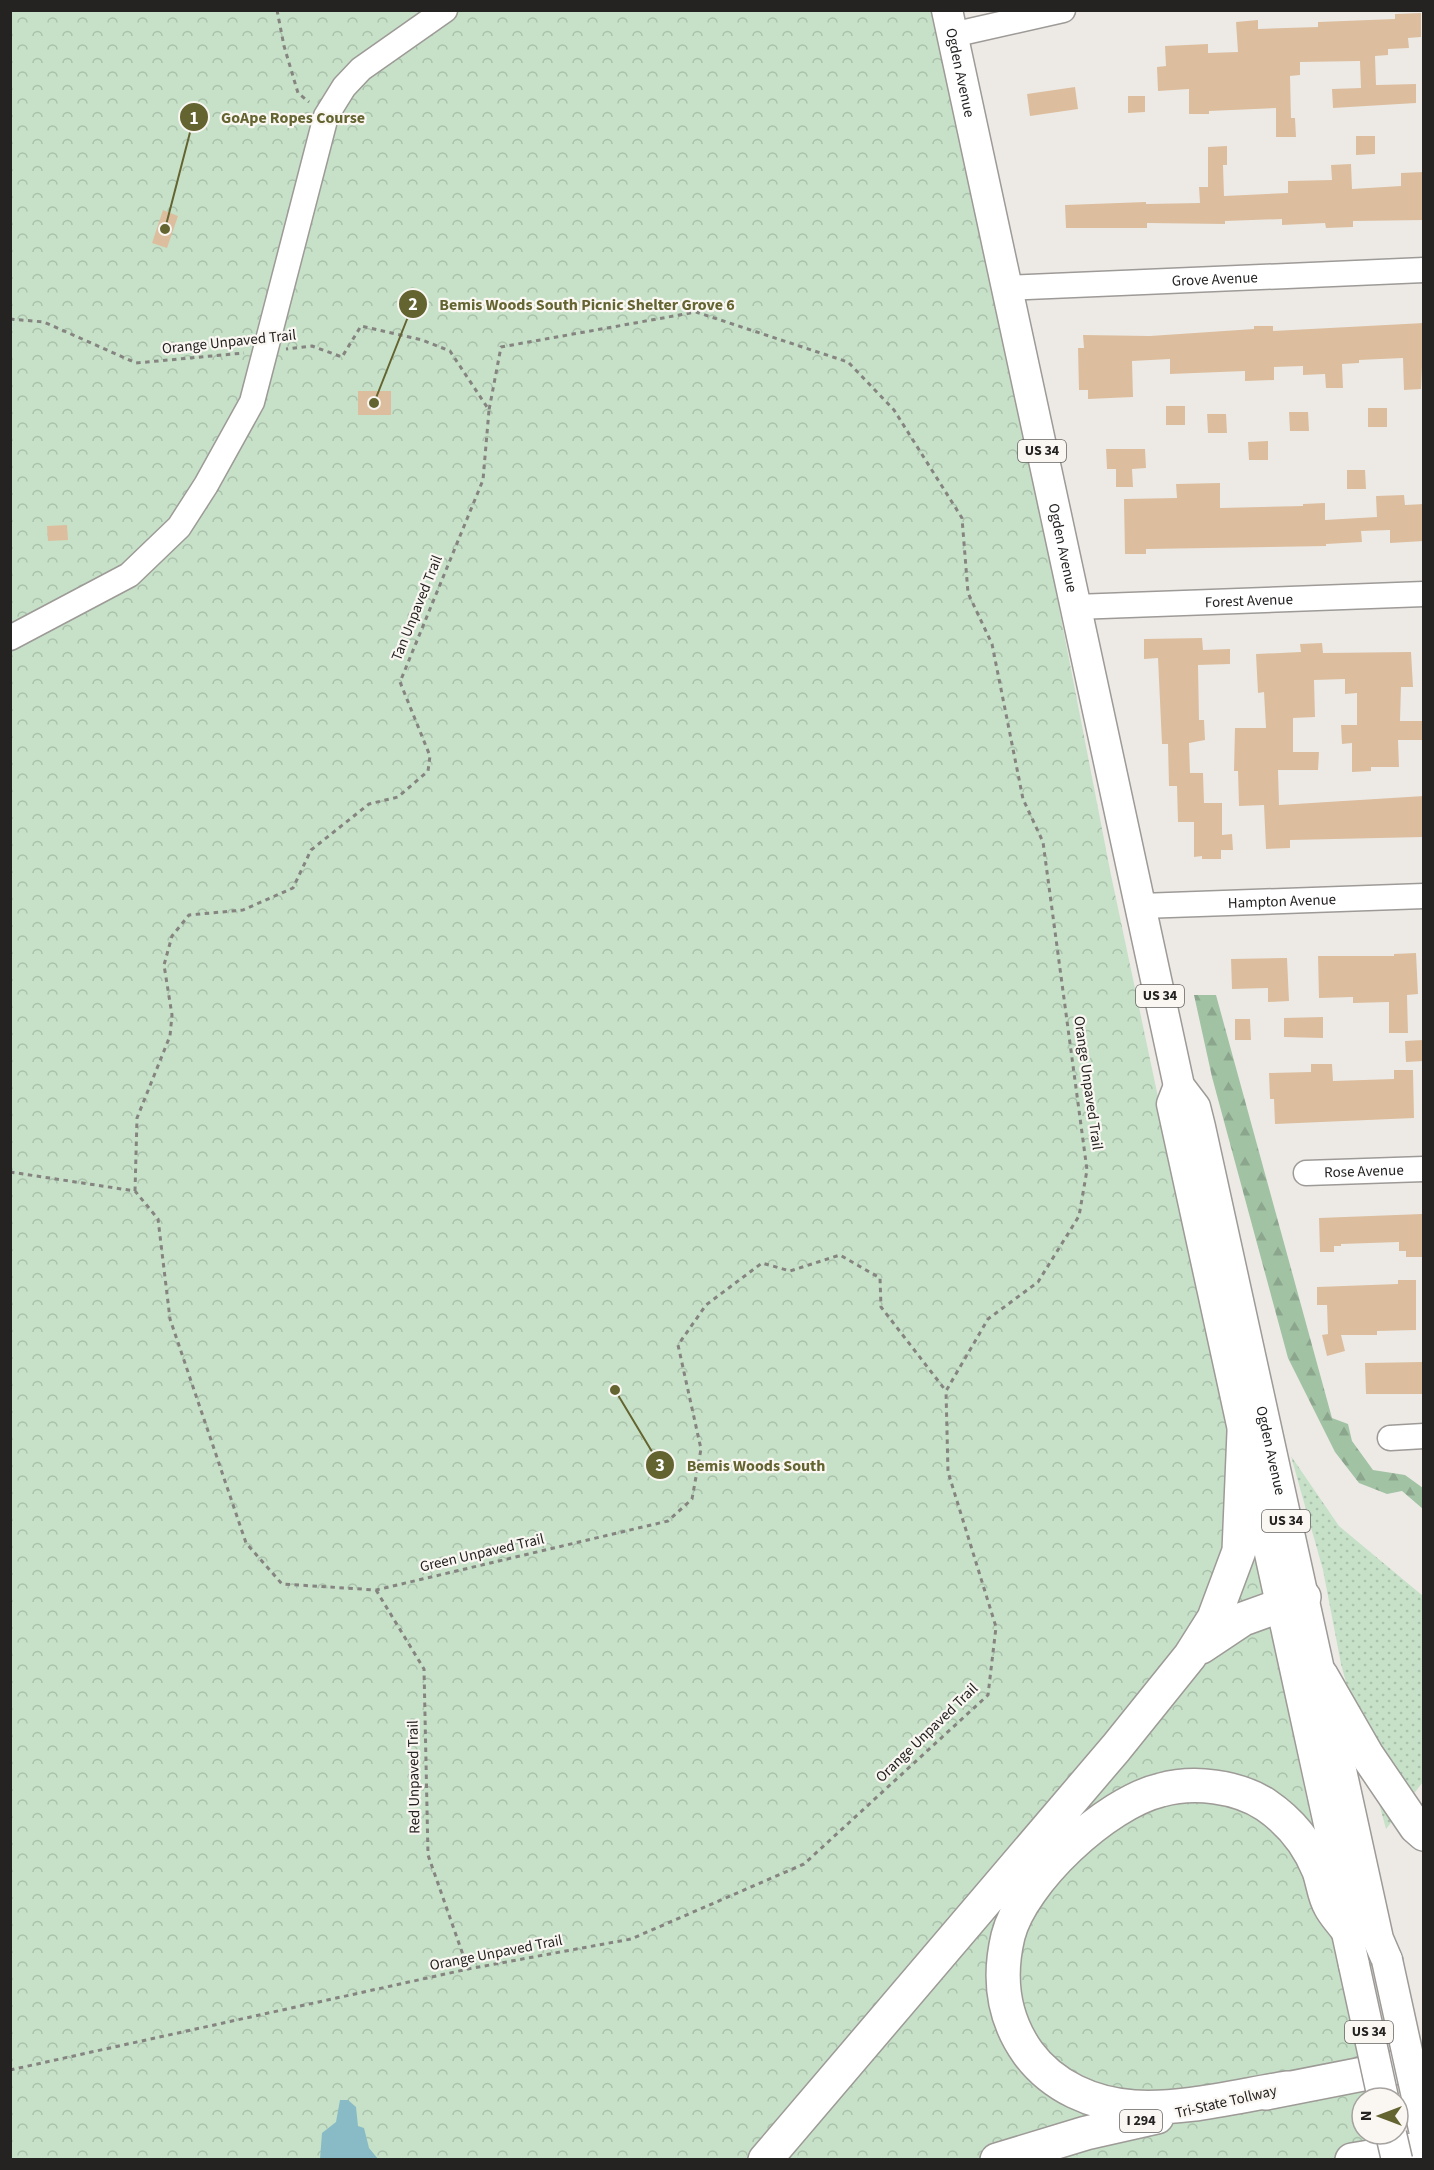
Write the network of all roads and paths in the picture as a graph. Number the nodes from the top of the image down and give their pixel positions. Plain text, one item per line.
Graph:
1 (277, 10) edge
2 (445, 10) edge
3 (1063, 10) edge
4 (950, 23) edge
5 (326, 116) junction
6 (1424, 270) edge
7 (1007, 288) junction
8 (10, 318) edge
9 (265, 351) junction
10 (489, 410) junction
11 (1424, 594) edge
12 (1075, 607) junction
13 (10, 638) edge
14 (1424, 896) edge
15 (1141, 906) junction
16 (1179, 1086) junction
17 (1424, 1169) edge
18 (10, 1172) edge
19 (1306, 1173) dead end
20 (135, 1191) junction
21 (946, 1391) junction
22 (1244, 1432) junction
23 (1424, 1436) edge
24 (1390, 1438) dead end
25 (376, 1590) junction
26 (1293, 1601) junction
27 (1190, 1656) junction
28 (1321, 1675) junction
29 (1424, 1834) edge
30 (1346, 1928) junction
31 (468, 1969) junction
32 (1424, 2062) edge
33 (10, 2070) edge
34 (1380, 2086) edge
35 (1287, 2088) junction
36 (1424, 2129) edge
37 (1424, 2148) edge
38 (765, 2160) edge
39 (997, 2160) edge
40 (1352, 2160) edge

1 - 5 path
2 - 5 street
3 - 4 street
4 - 7 main road, Ogden Avenue / US 34
5 - 9 street
6 - 7 street, Grove Avenue
7 - 12 main road, Ogden Avenue / US 34
8 - 9 path, Orange Unpaved Trail
9 - 10 path, Orange Unpaved Trail
9 - 13 street
10 - 20 path, Tan Unpaved Trail
10 - 21 path, Orange Unpaved Trail
11 - 12 street, Forest Avenue
12 - 15 main road, Ogden Avenue / US 34
14 - 15 street, Hampton Avenue
15 - 16 main road, Ogden Avenue / US 34
16 - 22 main road, Ogden Avenue / US 34
16 - 26 main road, Ogden Avenue / US 34
17 - 19 street, Rose Avenue
18 - 20 path
20 - 25 path, Green Unpaved Trail
21 - 25 path, Green Unpaved Trail
21 - 31 path, Orange Unpaved Trail
22 - 26 main road, Ogden Avenue / US 34
22 - 27 highway
23 - 24 street
25 - 31 path, Red Unpaved Trail
26 - 27 highway
26 - 28 main road, Ogden Avenue / US 34
26 - 30 main road, Ogden Avenue / US 34
27 - 38 highway
28 - 29 highway
28 - 36 main road, Ogden Avenue / US 34, bridge
30 - 34 main road, Ogden Avenue / US 34, bridge
30 - 35 highway
31 - 33 path, Orange Unpaved Trail
32 - 35 highway, Tri-State Tollway / I 294
35 - 39 highway, Tri-State Tollway / I 294
37 - 40 highway

